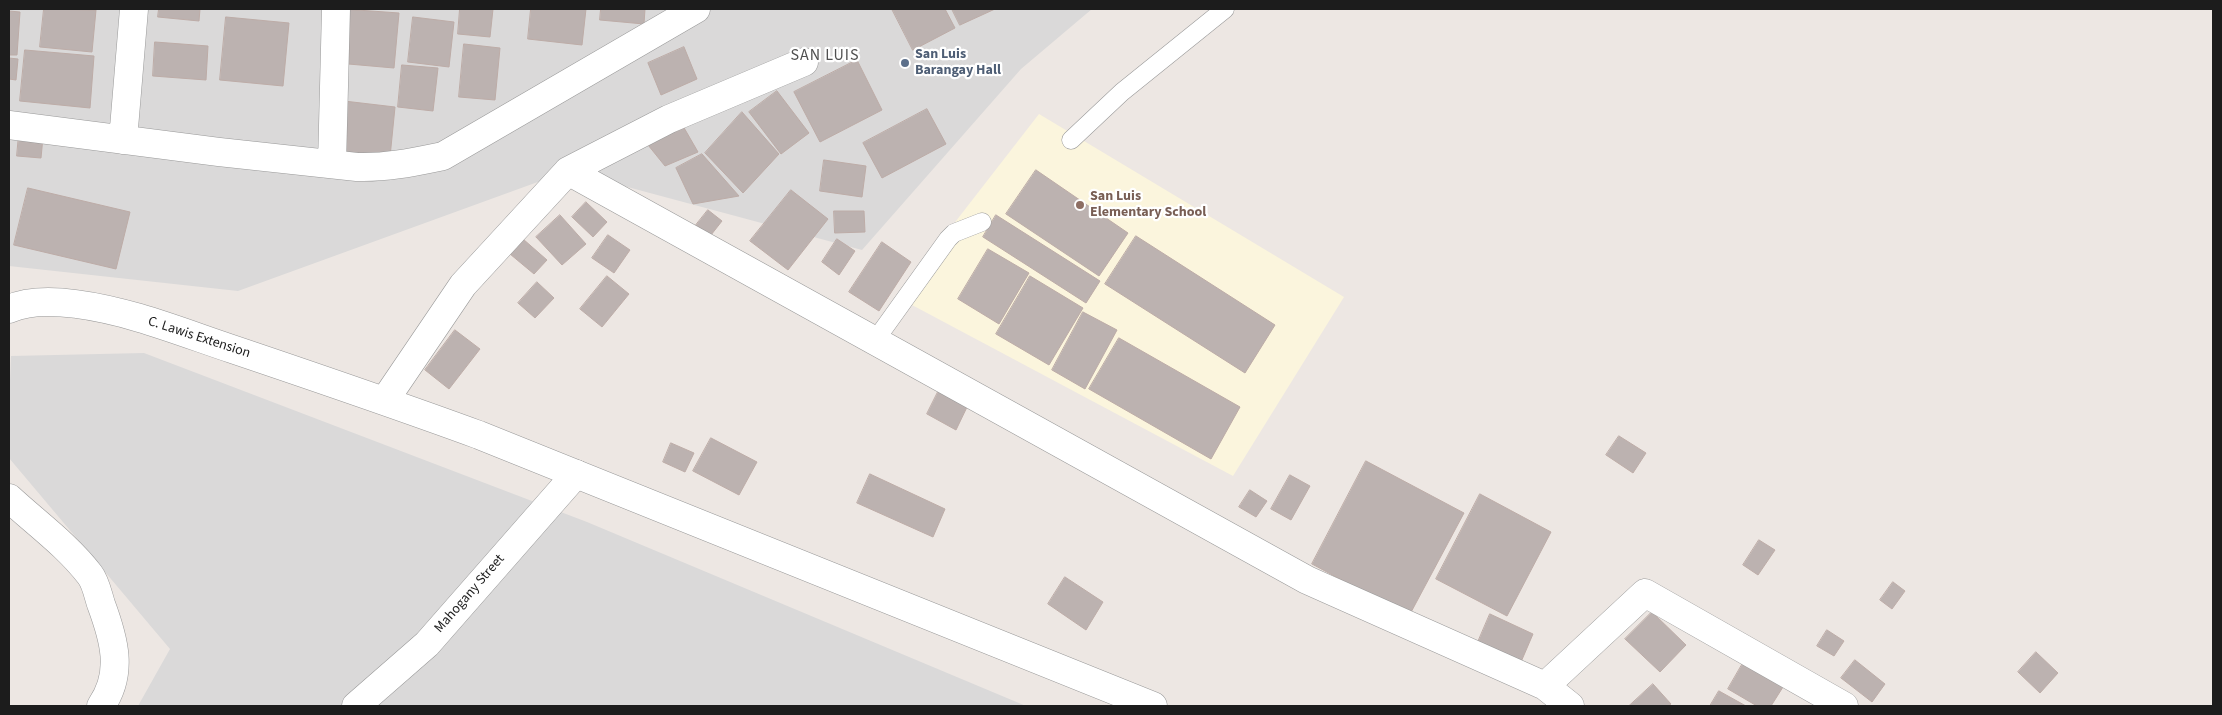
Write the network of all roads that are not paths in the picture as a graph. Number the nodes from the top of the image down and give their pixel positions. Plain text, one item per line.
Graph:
1 (134, 9) edge
2 (336, 9) edge
3 (696, 9) edge
4 (1225, 9) edge
5 (804, 62) dead end
6 (9, 125) edge
7 (123, 140) junction
8 (1071, 140) dead end
9 (332, 164) junction
10 (568, 171) junction
11 (982, 222) dead end
12 (9, 309) edge
13 (874, 342) junction
14 (384, 400) junction
15 (576, 474) junction
16 (9, 498) edge
17 (1545, 686) junction
18 (101, 706) edge
19 (356, 706) edge
20 (1153, 706) edge
21 (1570, 706) edge
22 (1844, 706) edge

1 - 7 street
2 - 9 street
3 - 9 street
4 - 8 lane
5 - 10 street
6 - 7 street
7 - 9 street
10 - 13 street
10 - 14 street
11 - 13 lane
12 - 14 street, C. Lawis Extension
13 - 17 street
14 - 15 street, C. Lawis Extension
15 - 19 street, Mahogany Street
15 - 20 street, C. Lawis Extension
16 - 18 street
17 - 21 street
17 - 22 street

